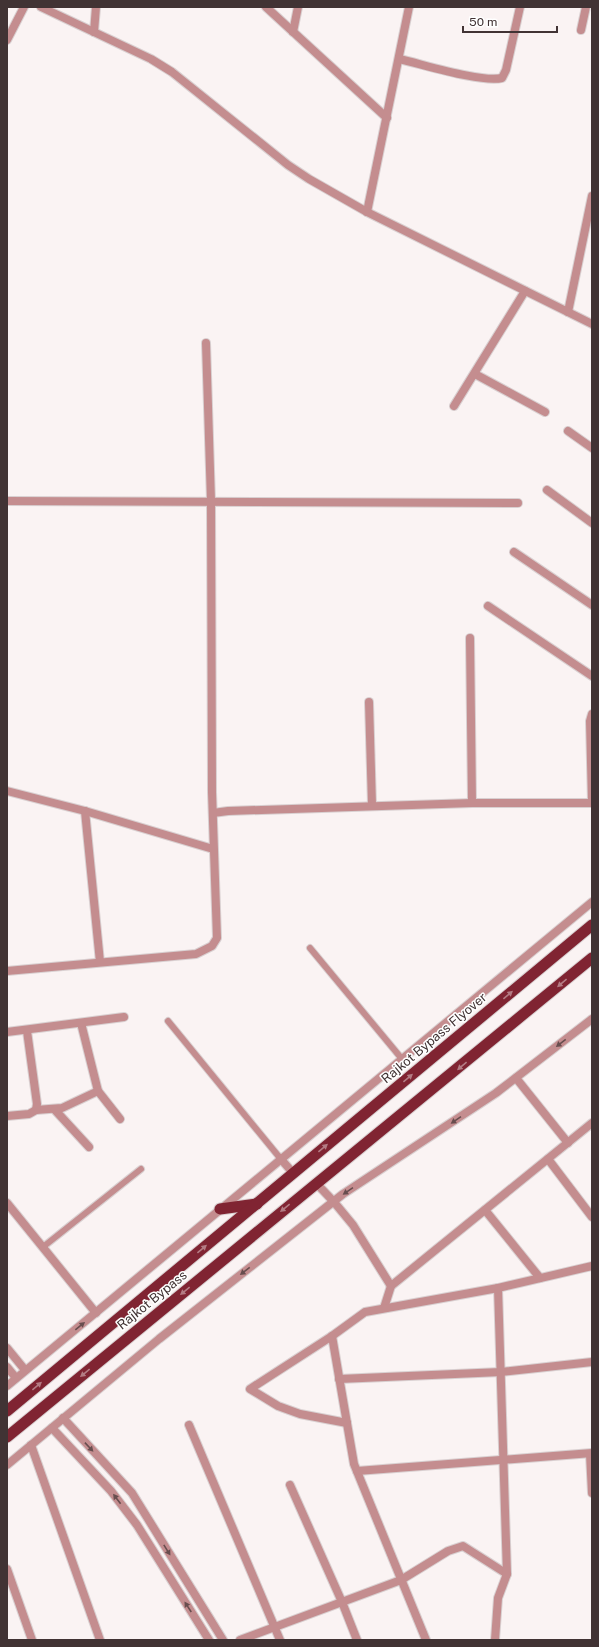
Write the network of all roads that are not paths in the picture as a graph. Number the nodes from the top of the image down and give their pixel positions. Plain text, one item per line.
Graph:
1 (24, 7) edge
2 (41, 7) edge
3 (96, 7) edge
4 (266, 7) edge
5 (298, 7) edge
6 (409, 7) edge
7 (520, 7) edge
8 (586, 7) edge
9 (581, 30) dead end
10 (94, 32) junction
11 (293, 32) junction
12 (7, 40) edge
13 (399, 59) junction
14 (387, 118) junction
15 (592, 196) edge
16 (367, 212) junction
17 (525, 291) junction
18 (568, 312) junction
19 (592, 324) edge
20 (206, 343) dead end
21 (475, 374) junction
22 (454, 406) dead end
23 (544, 412) dead end
24 (568, 431) dead end
25 (592, 448) edge
26 (547, 490) dead end
27 (7, 501) edge
28 (211, 501) junction
29 (518, 503) dead end
30 (592, 523) edge
31 (514, 552) dead end
32 (592, 605) edge
33 (488, 606) dead end
34 (470, 638) dead end
35 (592, 676) edge
36 (369, 702) dead end
37 (592, 714) edge
38 (7, 791) edge
39 (472, 803) junction
40 (592, 803) edge
41 (372, 805) junction
42 (85, 811) junction
43 (213, 813) junction
44 (213, 849) junction
45 (592, 902) edge
46 (592, 925) edge
47 (310, 948) dead end
48 (592, 958) edge
49 (100, 962) junction
50 (7, 971) edge
51 (124, 1018) dead end
52 (592, 1019) edge
53 (168, 1021) dead end
54 (82, 1023) junction
55 (27, 1031) junction
56 (7, 1032) edge
57 (402, 1059) junction
58 (516, 1078) junction
59 (98, 1091) junction
60 (36, 1110) junction
61 (55, 1110) junction
62 (7, 1116) edge
63 (120, 1119) dead end
64 (592, 1123) edge
65 (568, 1143) junction
66 (89, 1147) dead end
67 (280, 1158) junction
68 (548, 1159) junction
69 (141, 1169) dead end
70 (293, 1173) junction
71 (316, 1184) junction
72 (334, 1202) junction
73 (7, 1203) edge
74 (257, 1204) junction
75 (220, 1209) junction
76 (485, 1210) junction
77 (592, 1217) edge
78 (43, 1247) junction
79 (592, 1266) edge
80 (540, 1278) junction
81 (391, 1286) junction
82 (498, 1288) junction
83 (384, 1308) junction
84 (96, 1313) junction
85 (332, 1336) junction
86 (7, 1348) edge
87 (592, 1362) edge
88 (7, 1367) edge
89 (25, 1370) junction
90 (501, 1372) junction
91 (16, 1378) junction
92 (339, 1379) junction
93 (7, 1386) edge
94 (7, 1411) edge
95 (63, 1418) junction
96 (347, 1424) junction
97 (189, 1425) dead end
98 (52, 1428) junction
99 (7, 1437) edge
100 (31, 1445) junction
101 (591, 1454) edge
102 (503, 1459) junction
103 (7, 1465) edge
104 (357, 1471) junction
105 (290, 1485) dead end
106 (592, 1493) edge
107 (7, 1569) edge
108 (507, 1574) junction
109 (401, 1580) junction
110 (342, 1602) junction
111 (274, 1628) junction
112 (32, 1640) edge
113 (100, 1640) edge
114 (209, 1640) edge
115 (223, 1640) edge
116 (240, 1640) edge
117 (280, 1640) edge
118 (357, 1640) edge
119 (426, 1640) edge
120 (494, 1640) edge

1 - 12 street
2 - 10 street
3 - 10 street
4 - 11 street
5 - 11 street
6 - 13 street
7 - 13 street
8 - 9 street
10 - 16 street
11 - 14 street
13 - 14 street
14 - 16 street
15 - 18 street
16 - 17 street
17 - 18 street
17 - 21 street
18 - 19 street
20 - 28 street
21 - 22 street
21 - 23 street
24 - 25 street
26 - 30 street
27 - 28 street
28 - 29 street
28 - 43 street
31 - 32 street
33 - 35 street
34 - 39 street
36 - 41 street
37 - 40 street
38 - 42 street
39 - 40 street
39 - 41 street
41 - 43 street
42 - 44 street
42 - 49 street
43 - 44 street
44 - 49 street
45 - 57 street
70 -> 46 highway, Rajkot Bypass Flyover
47 - 57 lane
48 -> 71 highway
49 - 50 street
51 - 54 street
52 -> 58 street
53 - 67 lane
54 - 55 street
54 - 59 street
55 - 56 street
55 - 60 street
57 - 67 street
58 - 65 street
58 -> 72 street
59 - 61 street
59 - 63 street
60 - 61 street
60 - 62 street
61 - 66 street
64 - 65 street
65 - 68 street
67 - 70 street
67 - 75 street
68 - 76 street
68 - 77 street
69 - 78 lane
70 - 74 highway, Rajkot Bypass
71 - 72 street
71 -> 99 highway, Rajkot Bypass
72 - 81 street
72 -> 95 street
73 - 78 street
74 - 75 highway
94 -> 74 highway, Rajkot Bypass
75 - 84 street
76 - 80 street
76 - 81 street
78 - 84 street
79 - 80 street
80 - 82 street
81 - 83 street
82 - 83 street
82 - 90 street
83 - 85 street
89 -> 84 street
85 - 92 street
85 - 96 street
86 - 89 street
87 - 90 street
88 - 91 street
89 - 91 street
90 - 92 street
90 - 102 street
91 - 93 street
92 - 96 street
95 - 98 street
95 -> 115 street
96 - 104 street
97 - 111 street
98 - 100 street
114 -> 98 street
100 - 103 street
100 - 113 street
101 - 102 street
101 - 106 street
102 - 104 street
102 - 108 street
104 - 109 street
105 - 110 street
107 - 112 street
108 - 109 street
108 - 120 street
109 - 110 street
109 - 119 street
110 - 111 street
110 - 118 street
111 - 116 street
111 - 117 street

